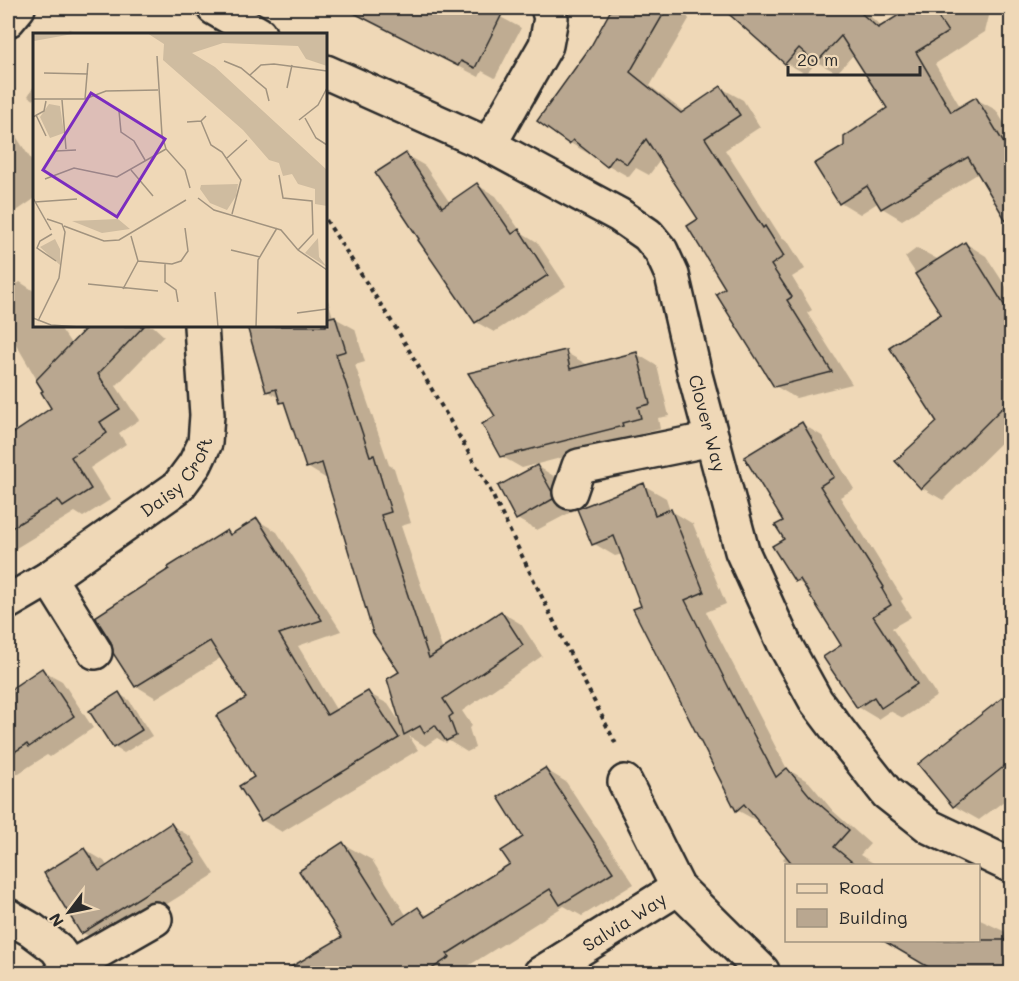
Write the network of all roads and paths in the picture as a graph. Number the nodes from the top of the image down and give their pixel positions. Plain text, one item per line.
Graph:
1 (18, 8) edge
2 (213, 8) edge
3 (548, 8) edge
4 (8, 20) edge
5 (257, 33) edge
6 (327, 72) edge
7 (489, 145) junction
8 (327, 222) edge
9 (201, 327) edge
10 (712, 439) junction
11 (570, 492) dead end
12 (49, 578) junction
13 (8, 602) edge
14 (95, 652) dead end
15 (622, 767) joint
16 (1011, 866) edge
17 (678, 888) junction
18 (8, 916) edge
19 (154, 919) dead end
20 (73, 970) edge
21 (762, 971) dead end
22 (540, 974) edge

1 - 4 street
2 - 5 street
3 - 7 street
6 - 7 street, Clover Way
7 - 10 street, Clover Way
8 - 15 path
9 - 12 street, Daisy Croft
10 - 11 street
10 - 16 street, Clover Way
12 - 13 street, Daisy Croft
12 - 14 street
15 - 17 street, Salvia Way
17 - 21 street, Salvia Way
17 - 22 street, Salvia Way
18 - 20 street
19 - 20 street

